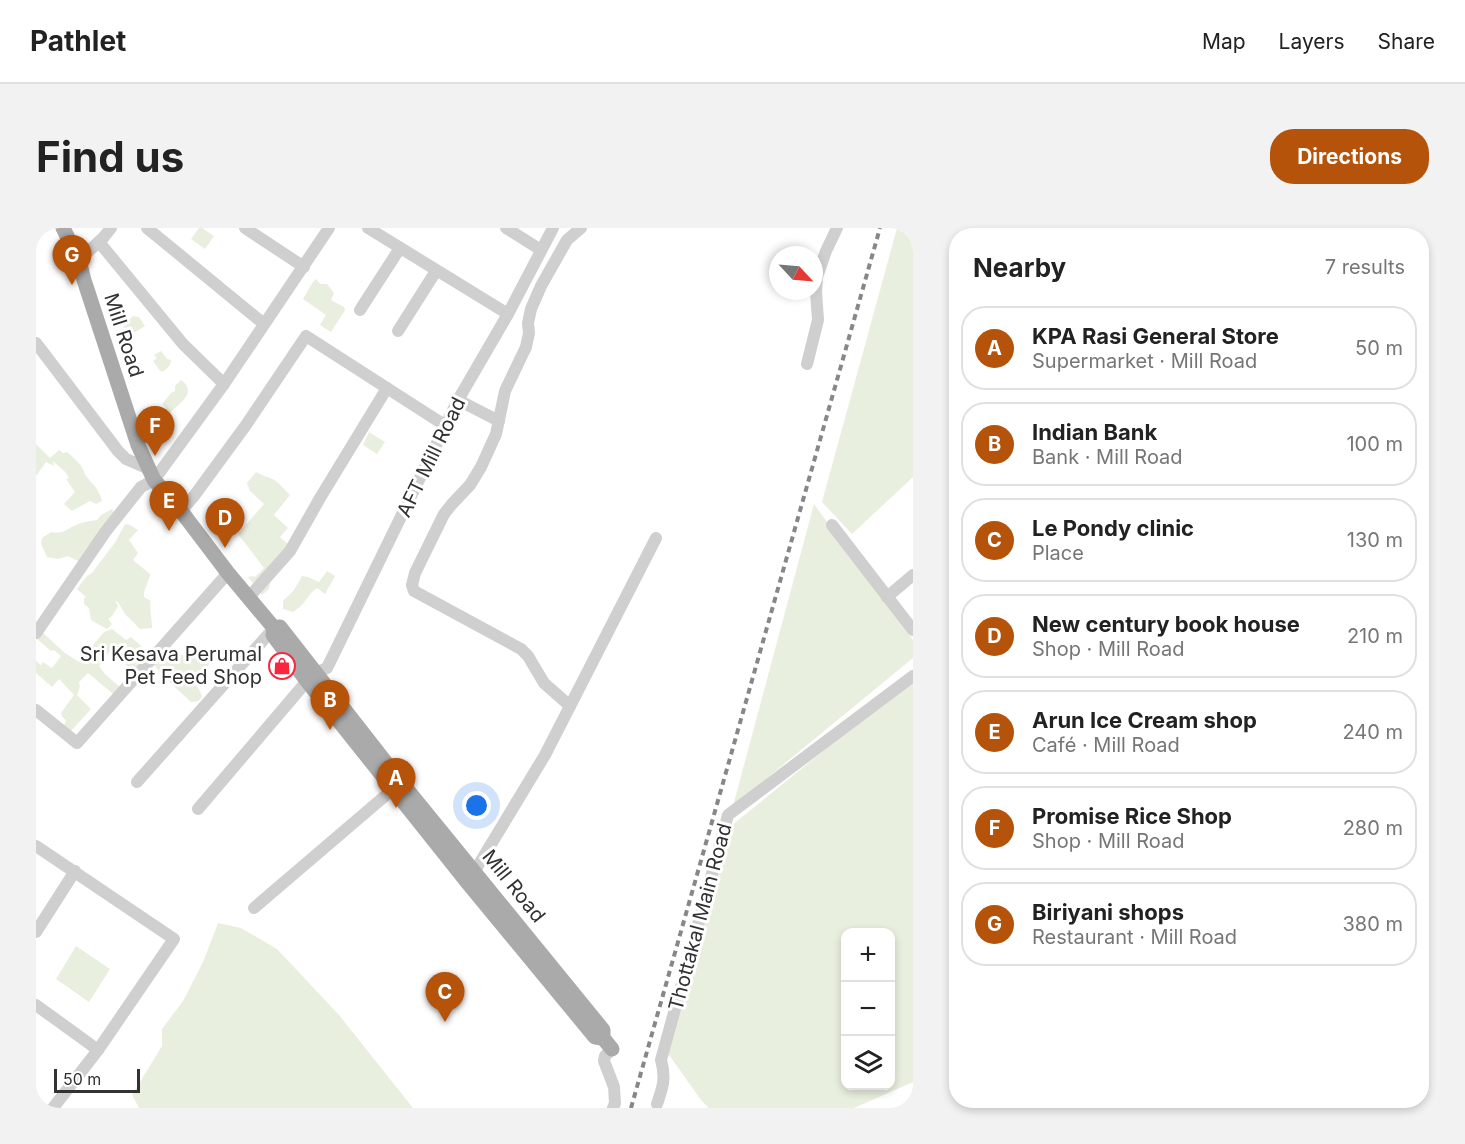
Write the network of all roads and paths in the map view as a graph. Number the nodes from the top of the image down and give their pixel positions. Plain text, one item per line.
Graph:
1 (63, 228) edge
2 (111, 228) edge
3 (147, 228) edge
4 (245, 228) edge
5 (329, 228) edge
6 (368, 228) edge
7 (506, 228) edge
8 (553, 228) edge
9 (581, 228) edge
10 (837, 228) edge
11 (99, 242) junction
12 (400, 248) junction
13 (541, 250) junction
14 (79, 260) junction
15 (304, 267) junction
16 (436, 271) junction
17 (360, 310) dead end
18 (508, 314) junction
19 (264, 324) junction
20 (398, 331) dead end
21 (36, 343) edge
22 (807, 364) dead end
23 (224, 384) junction
24 (387, 388) junction
25 (458, 400) junction
26 (499, 421) junction
27 (446, 426) junction
28 (152, 474) junction
29 (181, 511) junction
30 (832, 525) dead end
31 (656, 538) dead end
32 (228, 573) junction
33 (913, 575) edge
34 (249, 597) junction
35 (887, 597) junction
36 (273, 628) junction
37 (913, 630) edge
38 (36, 633) edge
39 (913, 676) edge
40 (311, 677) junction
41 (570, 706) junction
42 (36, 710) edge
43 (136, 782) dead end
44 (397, 785) junction
45 (198, 809) dead end
46 (36, 846) edge
47 (75, 871) junction
48 (472, 877) junction
49 (254, 908) dead end
50 (36, 932) edge
51 (36, 1005) edge
52 (608, 1043) joint
53 (98, 1050) junction
54 (657, 1104) dead end
55 (53, 1108) edge
56 (613, 1108) edge

1 - 14 main road, Mill Road
2 - 11 street
3 - 19 street
4 - 15 street
5 - 15 street
6 - 12 street
7 - 13 street
8 - 13 street, AFT Mill Road
9 - 26 street
10 - 22 street
11 - 14 street
11 - 23 street
12 - 16 street
12 - 17 street
13 - 18 street, AFT Mill Road
14 - 28 main road, Mill Road
15 - 19 street
16 - 18 street
16 - 20 street
18 - 25 street, AFT Mill Road
19 - 23 street
21 - 28 street
23 - 28 street
24 - 27 street
24 - 29 street
24 - 34 street
25 - 26 street
25 - 27 street, AFT Mill Road
26 - 41 street
27 - 40 street, AFT Mill Road
28 - 29 main road, Mill Road
28 - 38 street
29 - 32 main road, Mill Road
30 - 35 street
31 - 41 street
32 - 34 main road, Mill Road
32 - 42 street
33 - 35 street
34 - 36 main road, Mill Road
35 - 37 street
36 - 40 main road, Mill Road
36 - 43 street
39 - 54 street, Thottakal Main Road
40 - 44 main road, Mill Road
40 - 45 street, AFT Mill Road
41 - 48 street
44 - 48 main road, Mill Road
44 - 49 street
46 - 47 street
47 - 50 street
47 - 53 street
48 - 52 main road, Mill Road
51 - 53 street
52 - 56 street
53 - 55 street

